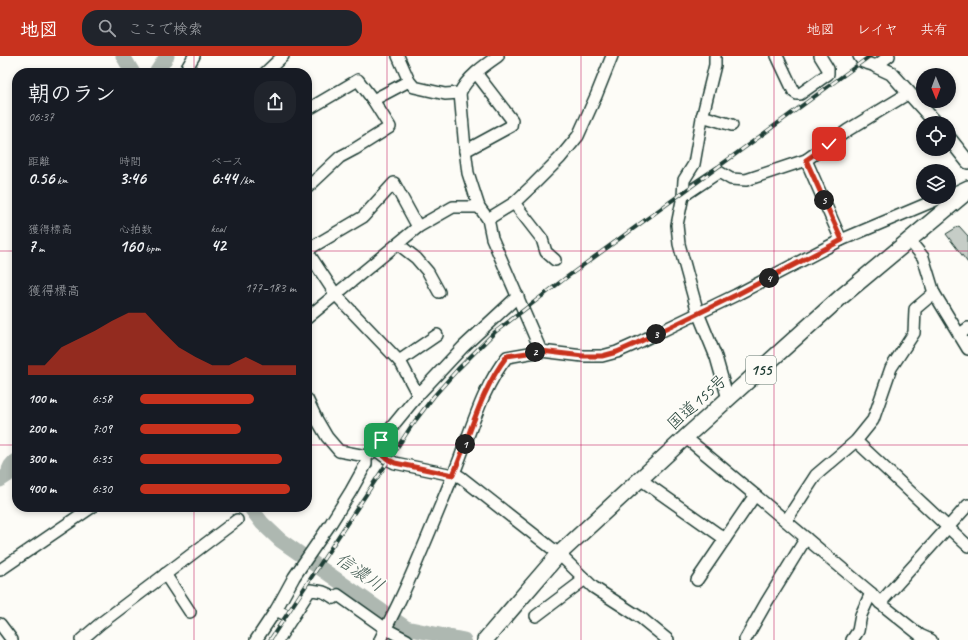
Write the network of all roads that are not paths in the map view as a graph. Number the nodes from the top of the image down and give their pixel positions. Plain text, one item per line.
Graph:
1 (194, 56) edge
2 (283, 56) edge
3 (398, 56) edge
4 (498, 56) edge
5 (612, 56) edge
6 (715, 56) edge
7 (777, 56) edge
8 (820, 56) edge
9 (859, 56) edge
10 (889, 56) edge
11 (876, 66) junction
12 (187, 68) edge
13 (270, 68) edge
14 (476, 73) junction
15 (409, 81) junction
16 (460, 93) junction
17 (909, 93) junction
18 (373, 100) junction
19 (312, 107) edge
20 (702, 116) junction
21 (930, 116) edge
22 (732, 125) dead end
23 (956, 147) edge
24 (465, 150) junction
25 (806, 160) junction
26 (968, 162) edge
27 (312, 183) edge
28 (968, 186) edge
29 (968, 191) edge
30 (956, 192) edge
31 (683, 196) junction
32 (514, 203) junction
33 (927, 204) edge
34 (479, 207) junction
35 (488, 219) junction
36 (418, 227) junction
37 (842, 240) junction
38 (910, 240) junction
39 (398, 244) junction
40 (312, 248) edge
41 (312, 259) edge
42 (555, 260) dead end
43 (439, 292) dead end
44 (934, 293) junction
45 (336, 295) junction
46 (518, 296) junction
47 (698, 313) junction
48 (312, 314) edge
49 (963, 332) edge
50 (437, 335) dead end
51 (968, 349) edge
52 (541, 351) junction
53 (399, 361) junction
54 (418, 395) junction
55 (728, 399) junction
56 (312, 409) edge
57 (685, 437) junction
58 (856, 441) junction
59 (376, 450) junction
60 (366, 456) junction
61 (453, 474) junction
62 (640, 479) junction
63 (755, 495) junction
64 (968, 505) edge
65 (85, 512) edge
66 (237, 520) dead end
67 (786, 521) junction
68 (948, 528) junction
69 (806, 538) junction
70 (725, 540) junction
71 (968, 546) edge
72 (559, 554) junction
73 (0, 570) edge
74 (165, 574) junction
75 (585, 579) junction
76 (697, 580) dead end
77 (871, 593) junction
78 (880, 603) junction
79 (276, 610) junction
80 (190, 612) dead end
81 (536, 616) dead end
82 (292, 618) junction
83 (0, 624) edge
84 (387, 627) junction
85 (87, 639) edge
86 (12, 640) edge
87 (256, 640) edge
88 (278, 640) edge
89 (380, 640) edge
90 (407, 640) edge
91 (485, 640) edge
92 (668, 640) edge
93 (745, 640) edge
94 (852, 640) edge
95 (931, 640) edge

1 - 12 street
2 - 13 street
3 - 15 street
4 - 14 street
5 - 32 street
6 - 20 street
7 - 8 street
9 - 11 street
10 - 11 street
11 - 17 main road
14 - 16 street
14 - 24 street
15 - 16 street
15 - 18 street
16 - 24 street
17 - 21 main road
17 - 25 street
18 - 19 street
18 - 27 street
20 - 22 street
20 - 31 street
23 - 26 main road
24 - 34 street
25 - 31 street
25 - 37 street
28 - 30 street
29 - 38 highway, 国道155号 / 155
31 - 47 street
32 - 35 street
32 - 42 street
33 - 37 street
34 - 35 street
34 - 36 street
35 - 46 street
36 - 39 street
36 - 40 street
37 - 47 street
38 - 44 street
38 - 55 highway, 国道155号 / 155
39 - 43 street
39 - 45 street
41 - 45 street
44 - 49 street
44 - 58 street
45 - 48 street
45 - 53 street
46 - 52 street
46 - 54 street
47 - 52 street
47 - 55 street
49 - 51 street
50 - 53 street
52 - 61 street
53 - 54 street
54 - 59 street
55 - 57 highway, 国道155号 / 155
56 - 60 street
57 - 62 highway, 国道155号 / 155
57 - 63 street
58 - 67 street
58 - 68 street
59 - 60 street
59 - 61 street
60 - 79 street
61 - 72 street
61 - 84 street
62 - 70 street
62 - 72 highway, 国道155号 / 155
63 - 67 street
63 - 70 street
64 - 68 street
65 - 73 street
66 - 74 street
67 - 69 street
68 - 71 street
68 - 78 street
69 - 77 street
69 - 93 street
70 - 76 street
72 - 75 street
72 - 91 highway, 国道155号 / 155
74 - 80 street
74 - 85 street
75 - 81 street
75 - 92 street
77 - 78 street
77 - 94 street
78 - 95 street
79 - 82 street
79 - 87 street
82 - 84 street
82 - 88 street
83 - 86 street
84 - 89 street
84 - 90 street

